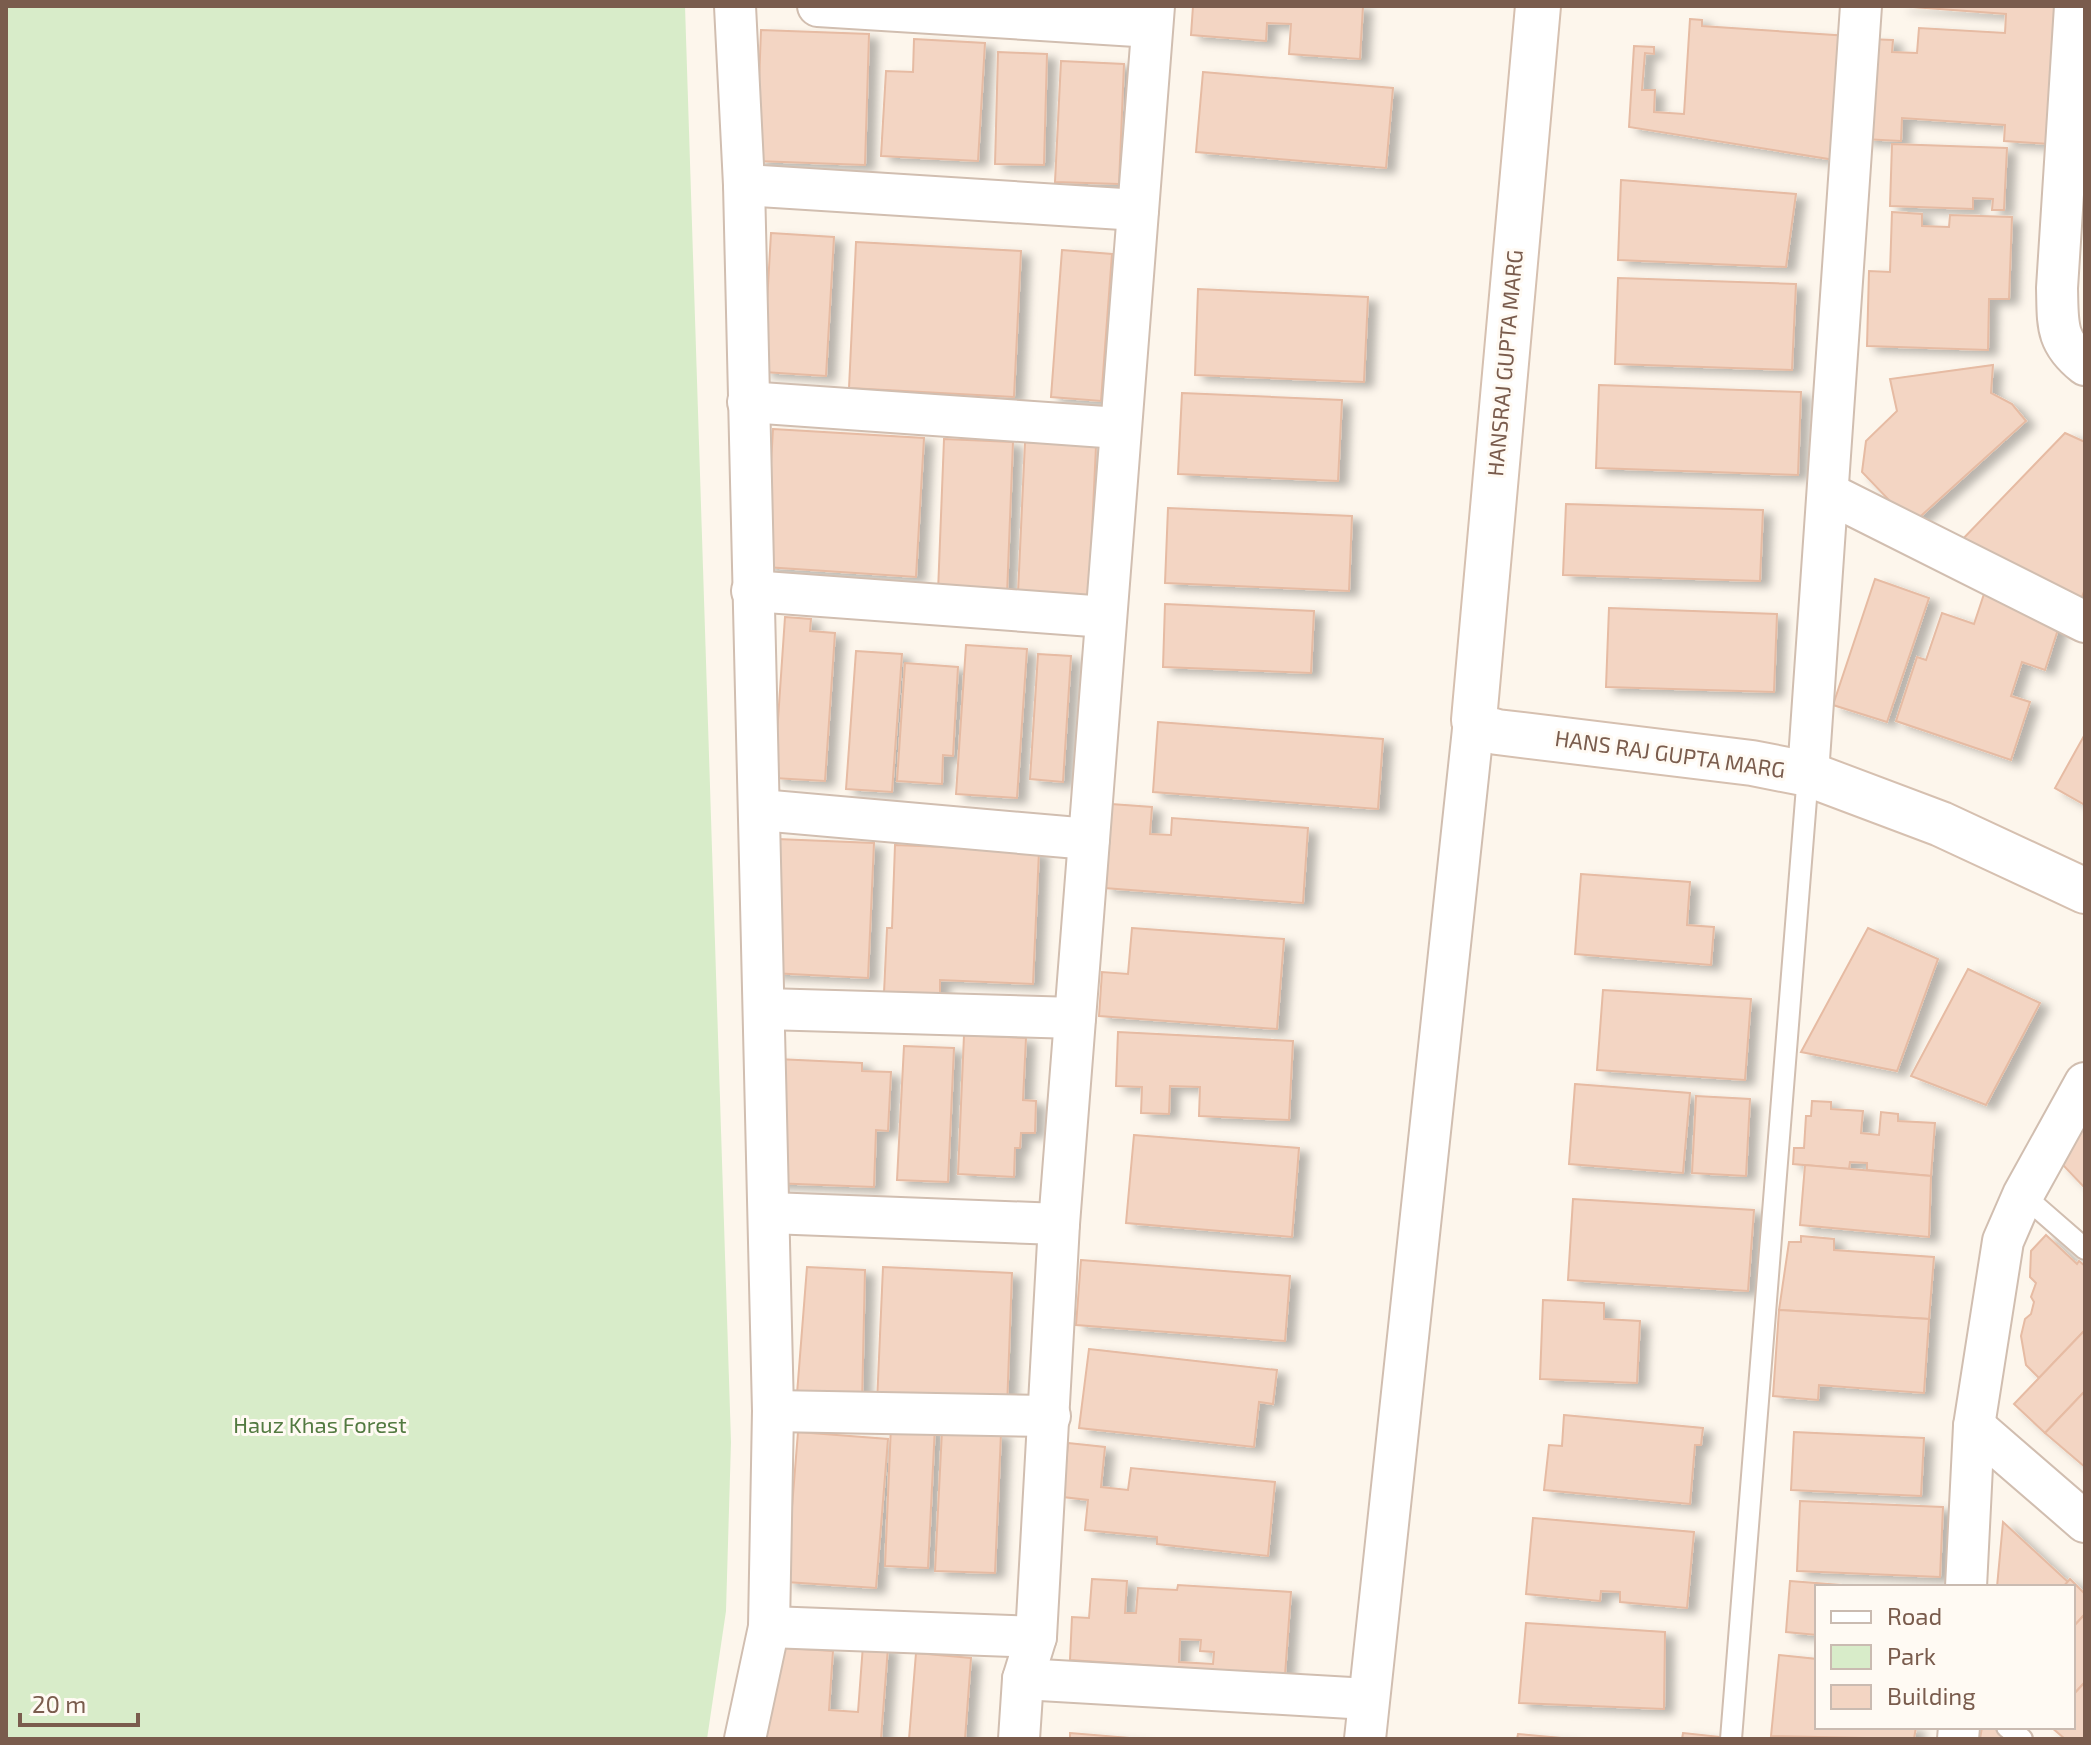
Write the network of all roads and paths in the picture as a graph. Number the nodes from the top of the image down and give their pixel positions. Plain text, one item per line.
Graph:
1 (735, 6) edge
2 (818, 6) edge
3 (1538, 6) edge
4 (1861, 6) edge
5 (2075, 6) edge
6 (1153, 16) edge
7 (2075, 170) edge
8 (744, 185) junction
9 (1138, 210) junction
10 (2085, 365) edge
11 (748, 402) junction
12 (1119, 428) junction
13 (1828, 493) junction
14 (752, 591) junction
15 (1106, 617) junction
16 (2085, 622) edge
17 (1474, 720) junction
18 (1808, 774) junction
19 (760, 810) junction
20 (1089, 839) junction
21 (2085, 891) edge
22 (765, 1009) junction
23 (1075, 1018) junction
24 (2085, 1083) edge
25 (2023, 1195) junction
26 (770, 1213) junction
27 (1059, 1224) junction
28 (2085, 1249) edge
29 (773, 1411) junction
30 (1050, 1416) junction
31 (1974, 1426) junction
32 (2085, 1522) edge
33 (1966, 1585) edge
34 (769, 1627) junction
35 (1036, 1637) junction
36 (1023, 1679) junction
37 (1368, 1699) junction
38 (745, 1739) edge
39 (1019, 1739) edge
40 (1365, 1739) edge
41 (1731, 1739) edge

1 - 8 street
2 - 6 street
3 - 17 street, HANSRAJ GUPTA MARG
4 - 13 street
5 - 7 street
6 - 9 street
7 - 10 street
8 - 9 street
8 - 11 street
9 - 12 street
11 - 12 street
11 - 14 street
12 - 15 street
13 - 16 street
13 - 18 street
14 - 15 street
14 - 19 street
15 - 20 street
17 - 18 street, HANS RAJ GUPTA MARG
17 - 37 street
18 - 21 street, HANS RAJ GUPTA MARG
18 - 41 lane
19 - 20 street
19 - 22 street
20 - 23 street
22 - 23 street
22 - 26 street
23 - 27 street
24 - 25 street
25 - 28 lane
25 - 31 street
26 - 27 street
26 - 29 street
27 - 30 street
29 - 30 street
29 - 34 street
30 - 35 street
31 - 32 street
31 - 33 street
34 - 35 street
34 - 38 street
35 - 36 street
36 - 37 street
36 - 39 street
37 - 40 street

